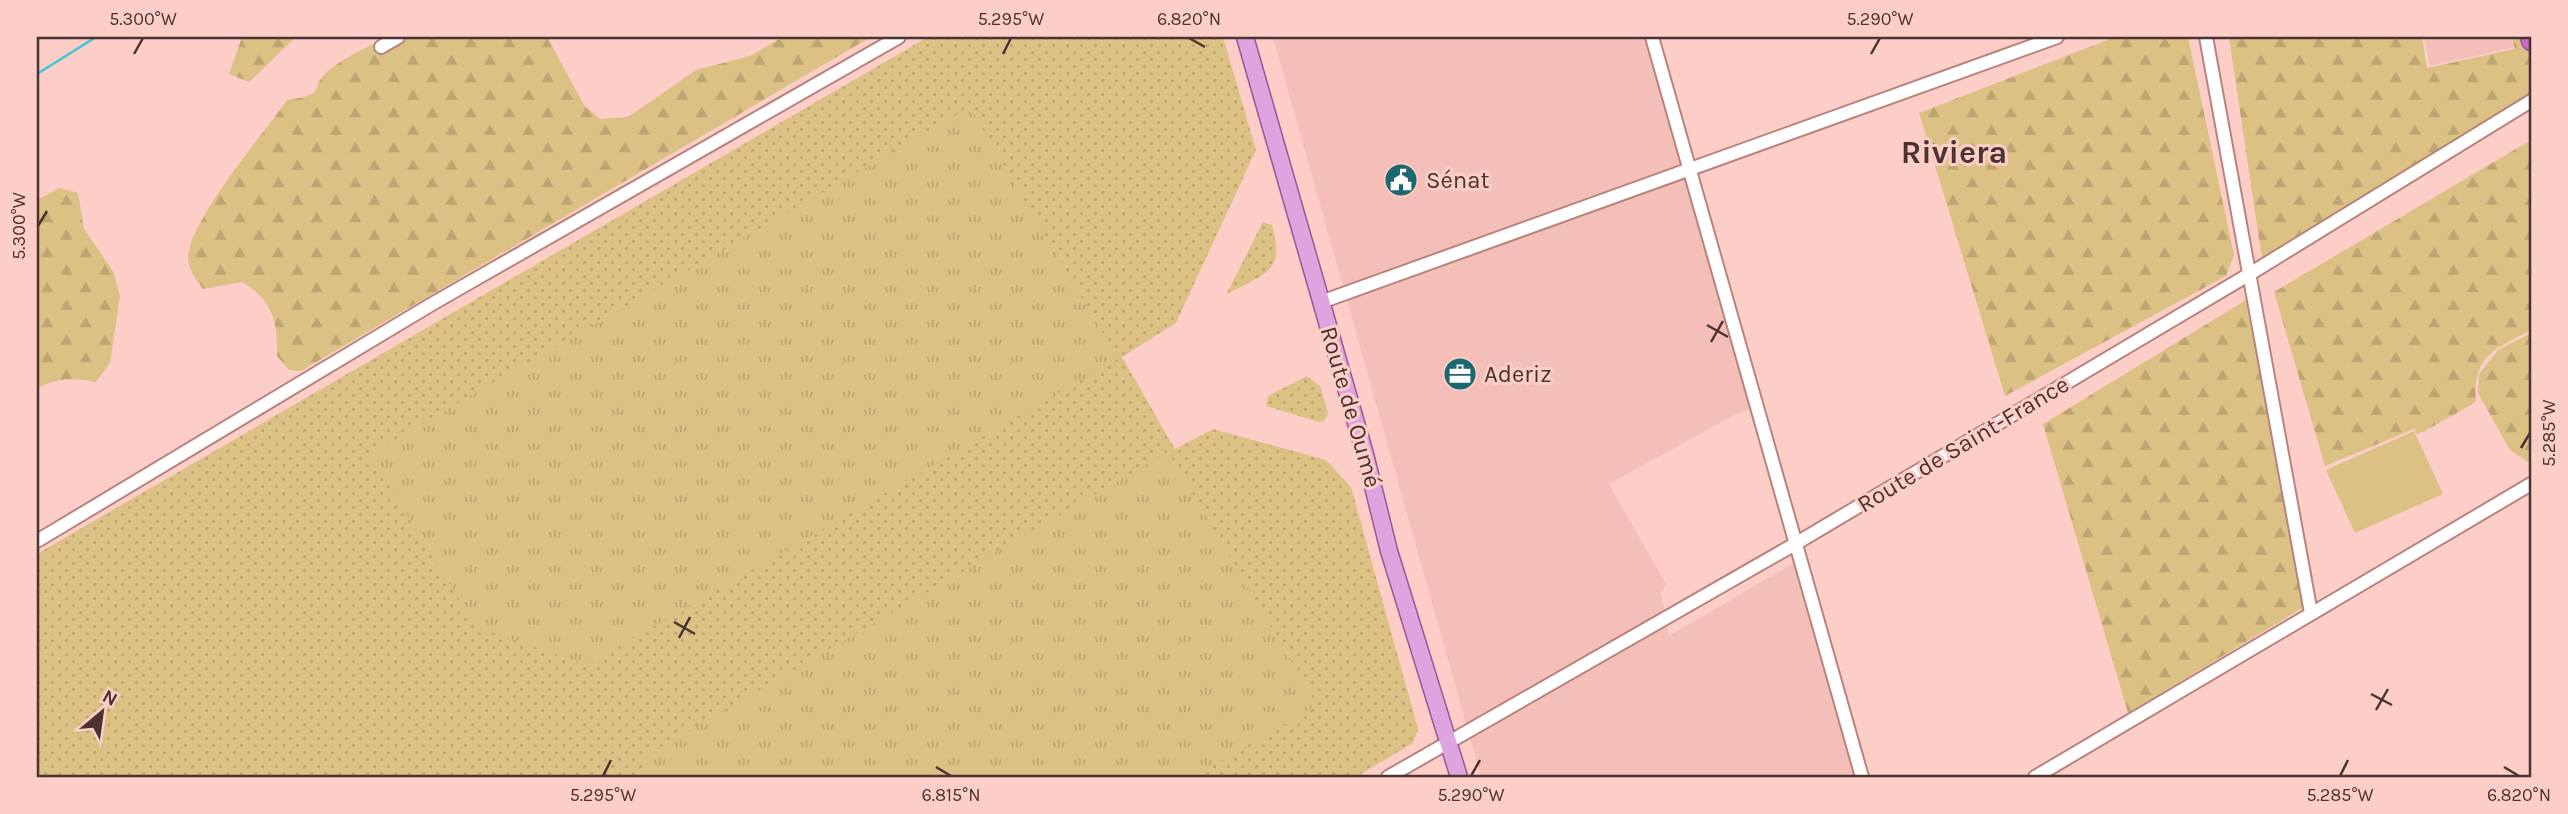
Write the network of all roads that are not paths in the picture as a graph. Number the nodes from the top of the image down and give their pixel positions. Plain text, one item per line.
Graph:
1 (398, 37) edge
2 (899, 37) edge
3 (1245, 37) edge
4 (1652, 37) edge
5 (2057, 37) edge
6 (2206, 37) edge
7 (381, 47) dead end
8 (2531, 101) edge
9 (1691, 171) junction
10 (2248, 275) junction
11 (1321, 302) junction
12 (2531, 484) edge
13 (37, 541) edge
14 (1795, 544) junction
15 (2311, 613) junction
16 (1448, 740) junction
17 (1388, 777) edge
18 (1459, 777) edge
19 (1862, 777) edge
20 (2035, 777) edge

1 - 7 street
2 - 13 street
3 - 11 main road, Route de Oumé
4 - 9 street
5 - 9 street
6 - 10 street
8 - 10 street, Route de Saint-France
9 - 11 street
9 - 14 street
10 - 14 street, Route de Saint-France
10 - 15 street
11 - 16 main road, Route de Oumé
12 - 15 street
14 - 16 street, Route de Saint-France
14 - 19 street
15 - 20 street
16 - 17 street, Route de Saint-France
16 - 18 main road, Route de Oumé

